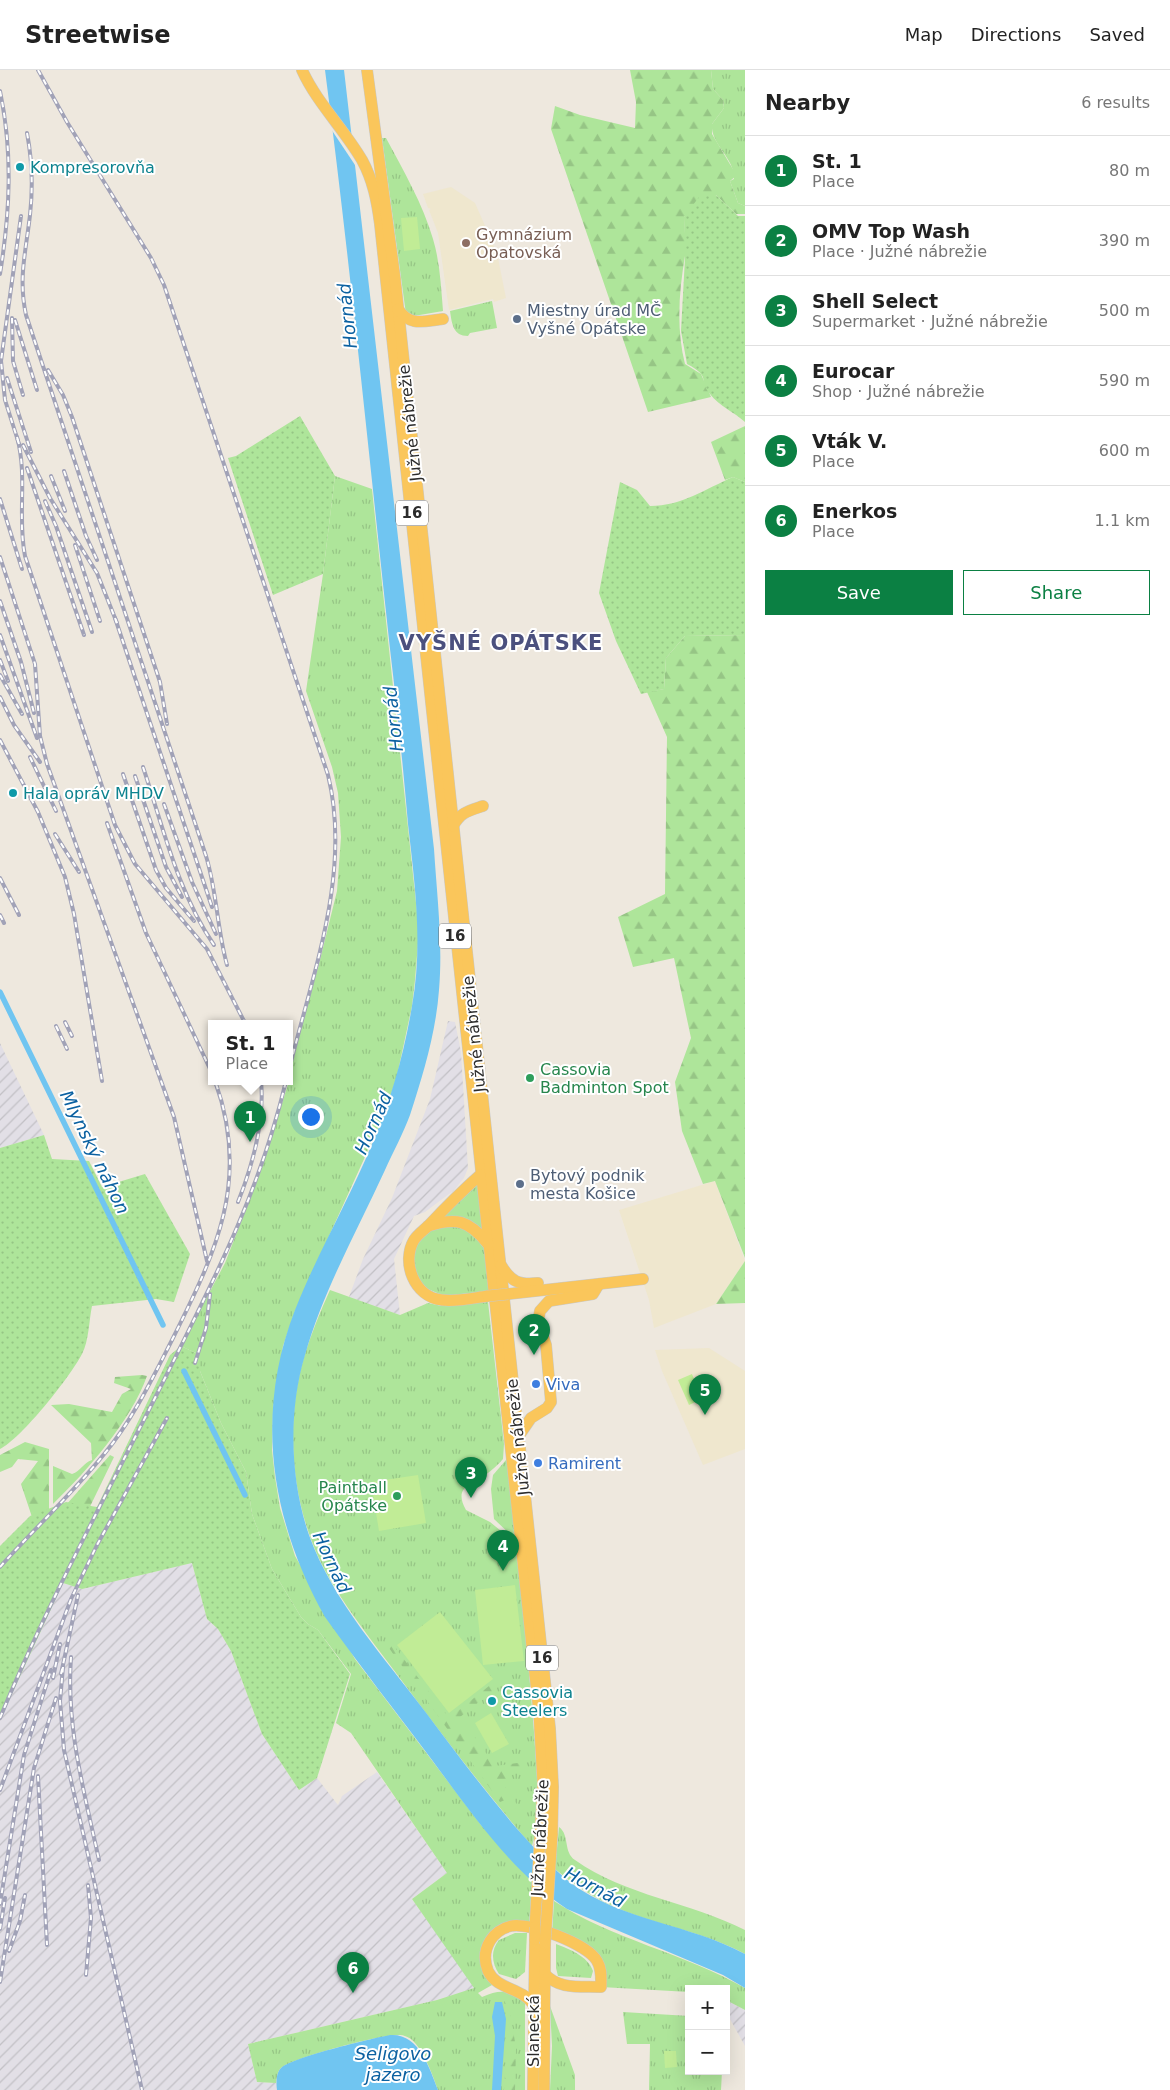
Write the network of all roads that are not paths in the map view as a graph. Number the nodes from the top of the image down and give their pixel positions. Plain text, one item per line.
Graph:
1 (302, 70) edge
2 (367, 70) edge
3 (373, 70) edge
4 (369, 82) junction
5 (398, 309) junction
6 (444, 319) dead end
7 (416, 322) junction
8 (401, 337) junction
9 (450, 798) junction
10 (483, 806) dead end
11 (467, 810) junction
12 (453, 826) junction
13 (480, 1175) junction
14 (428, 1226) junction
15 (488, 1244) junction
16 (499, 1262) junction
17 (643, 1279) dead end
18 (596, 1289) junction
19 (518, 1437) junction
20 (547, 1834) junction
21 (539, 1973) junction
22 (506, 1986) junction
23 (569, 1986) junction
24 (538, 2002) junction
25 (533, 2090) edge
26 (544, 2090) edge

1 - 13 highway, Južné nábrežie / 16
2 - 4 highway, Južné nábrežie / 16
3 - 4 highway
4 - 5 highway, Južné nábrežie / 16
5 - 7 highway
5 - 8 highway, Južné nábrežie / 16
6 - 7 highway
7 - 8 highway
8 - 9 highway, Južné nábrežie / 16
9 - 11 highway
9 - 12 highway, Južné nábrežie / 16
10 - 11 highway
11 - 12 highway
12 - 16 highway, Južné nábrežie / 16
13 - 14 highway
13 - 15 highway, Južné nábrežie / 16
14 - 15 highway
14 - 18 highway, bridge
15 - 20 highway, Južné nábrežie / 16
16 - 18 highway
16 - 19 highway, Južné nábrežie / 16
17 - 18 highway
18 - 19 highway
19 - 20 highway, Južné nábrežie / 16
20 - 21 highway, Južné nábrežie / 16, bridge
21 - 22 highway
21 - 23 highway
21 - 24 highway, Slanecká / 16
22 - 23 highway
22 - 24 highway
23 - 24 highway
24 - 25 highway, Slanecká / 16
24 - 26 highway, Slanecká / 16

